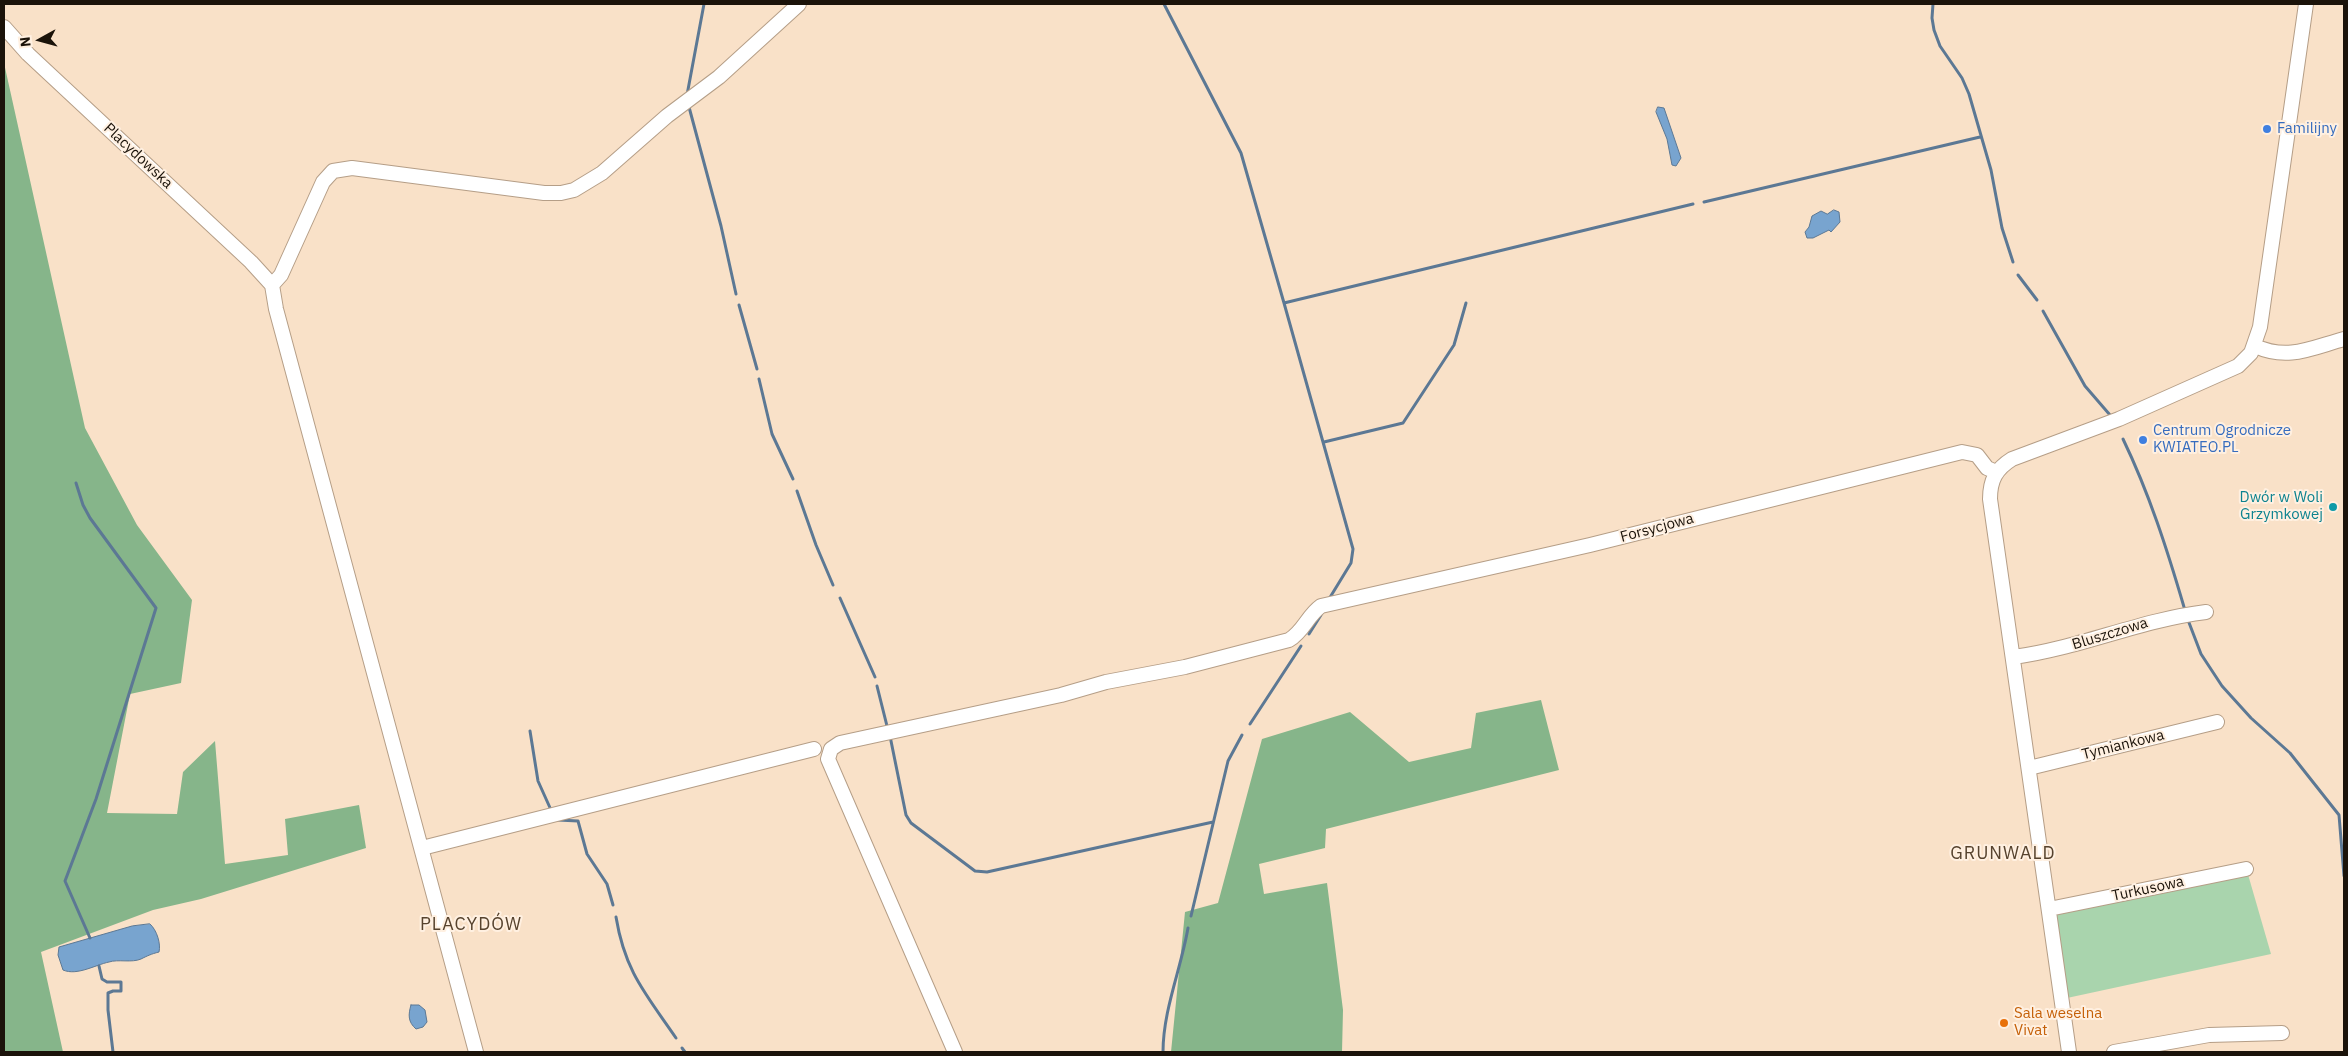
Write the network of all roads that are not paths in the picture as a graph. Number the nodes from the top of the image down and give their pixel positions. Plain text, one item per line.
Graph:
1 (799, 4) edge
2 (2306, 4) edge
3 (4, 27) edge
4 (272, 285) junction
5 (2344, 340) edge
6 (2255, 346) junction
7 (1996, 472) junction
8 (2206, 612) dead end
9 (2014, 657) junction
10 (2217, 722) dead end
11 (814, 749) dead end
12 (2030, 768) junction
13 (422, 848) junction
14 (2246, 869) dead end
15 (2049, 909) junction
16 (2282, 1033) dead end
17 (476, 1052) edge
18 (955, 1052) edge
19 (2069, 1052) edge
20 (2114, 1052) edge

1 - 4 street
2 - 6 street
3 - 4 street, Placydowska
4 - 13 street
5 - 6 street
6 - 7 street
7 - 9 street
7 - 18 street, Forsycjowa
8 - 9 street, Bluszczowa
9 - 12 street
10 - 12 street, Tymiankowa
11 - 13 street
12 - 15 street
13 - 17 street
14 - 15 street, Turkusowa
15 - 19 street
16 - 20 street

